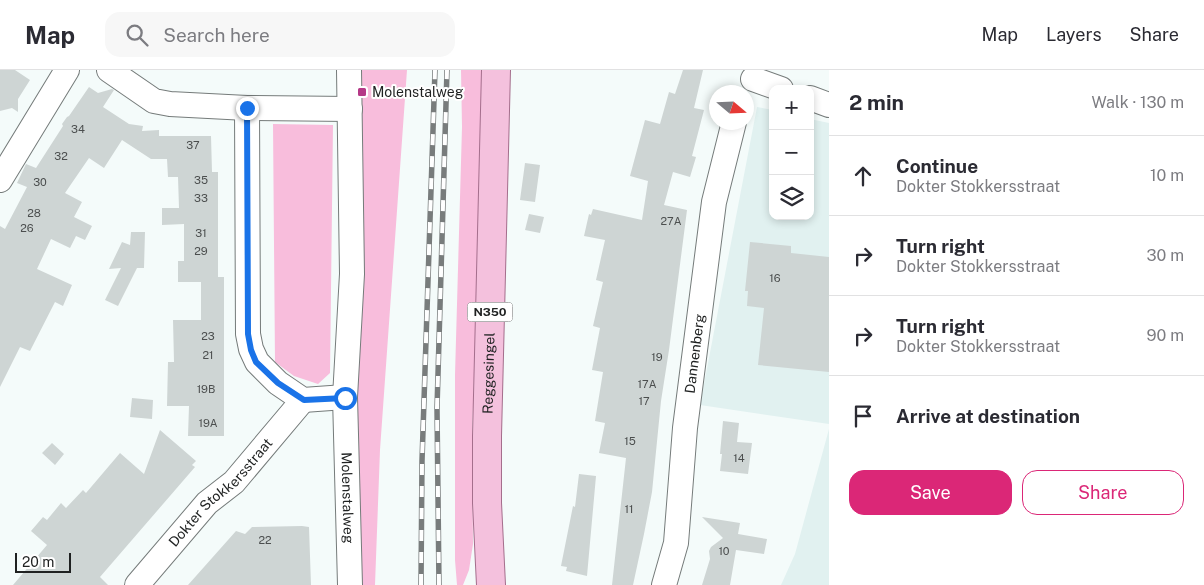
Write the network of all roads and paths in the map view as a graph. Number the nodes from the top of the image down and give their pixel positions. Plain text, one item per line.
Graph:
1 (66, 70) edge
2 (109, 70) edge
3 (349, 70) edge
4 (496, 70) edge
5 (752, 81) edge
6 (769, 86) edge
7 (814, 99) edge
8 (829, 105) edge
9 (247, 108) junction
10 (350, 109) junction
11 (732, 130) edge
12 (0, 180) edge
13 (345, 398) junction
14 (304, 400) junction
15 (137, 585) edge
16 (350, 585) edge
17 (491, 585) edge
18 (664, 585) edge

1 - 12 street
2 - 9 street
3 - 10 street, Molenstalweg
4 - 17 main road, Reggesingel / N350
5 - 6 street
7 - 8 street
9 - 10 street
9 - 14 street
10 - 13 street, Molenstalweg
11 - 18 street, Dannenberg
13 - 14 street
13 - 16 street, Molenstalweg
14 - 15 street, Dokter Stokkersstraat

